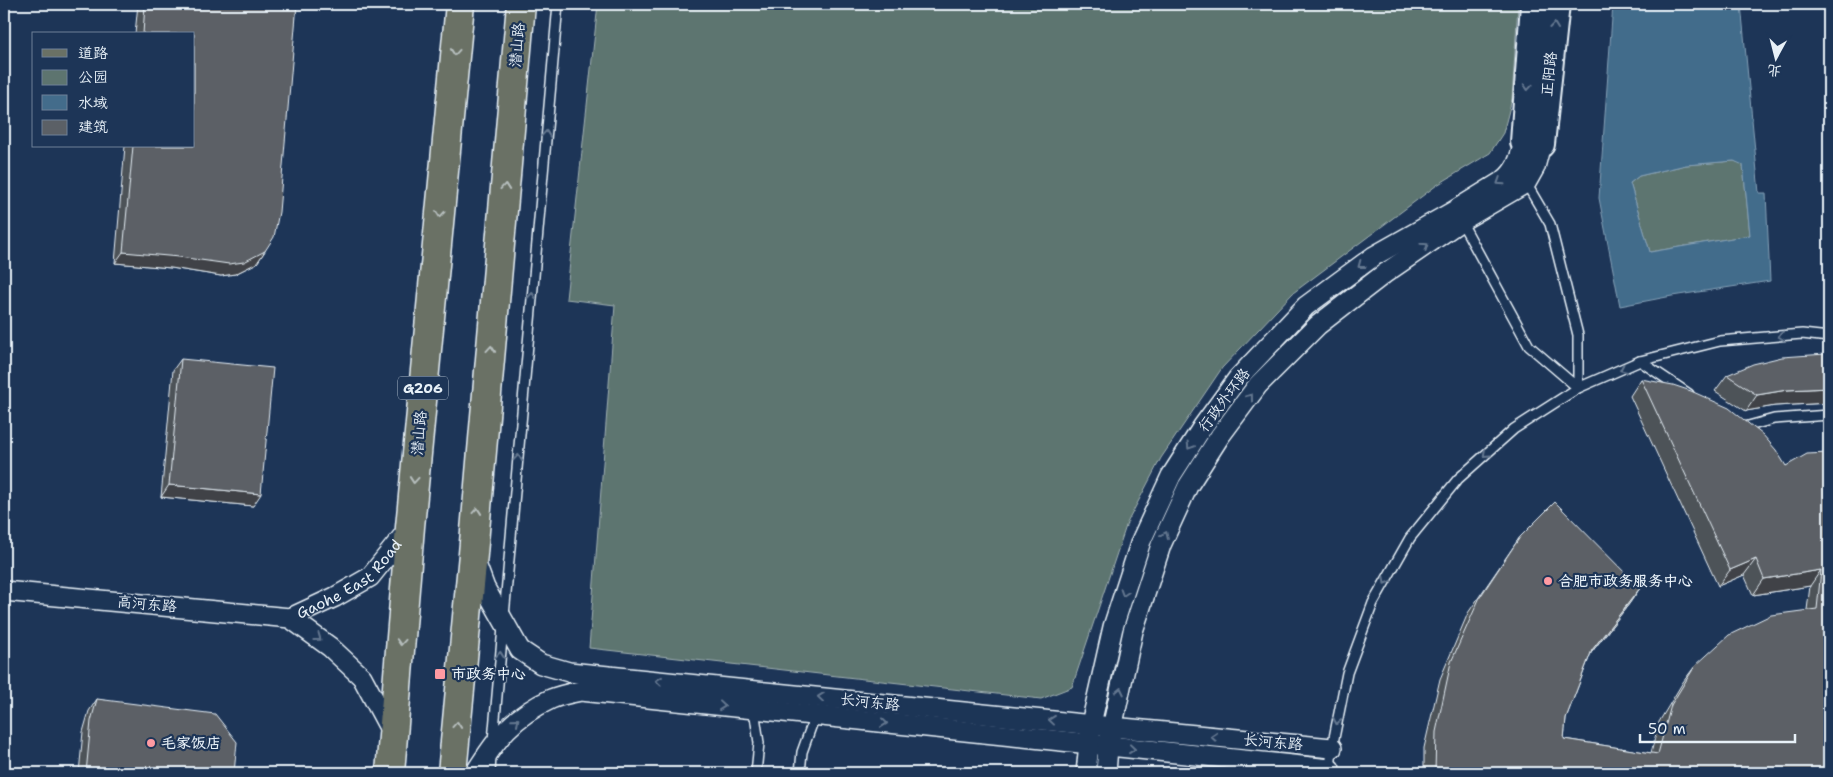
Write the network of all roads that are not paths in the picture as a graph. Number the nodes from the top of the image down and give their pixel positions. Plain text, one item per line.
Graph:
1 (460, 4) edge
2 (521, 4) edge
3 (558, 4) edge
4 (1534, 4) edge
5 (1556, 4) edge
6 (1532, 143) junction
7 (1526, 183) junction
8 (1461, 221) junction
9 (1829, 337) edge
10 (1640, 361) junction
11 (1578, 388) junction
12 (1695, 398) edge
13 (1829, 414) edge
14 (1734, 424) edge
15 (410, 528) junction
16 (473, 554) junction
17 (4, 591) edge
18 (290, 618) junction
19 (503, 623) junction
20 (754, 709) junction
21 (814, 716) junction
22 (1091, 724) junction
23 (1112, 727) junction
24 (394, 736) junction
25 (492, 745) junction
26 (1088, 745) junction
27 (1108, 747) junction
28 (1332, 748) junction
29 (1330, 771) edge
30 (390, 773) edge
31 (452, 773) edge
32 (476, 773) edge
33 (490, 773) edge
34 (756, 773) edge
35 (800, 773) edge
36 (1086, 773) edge
37 (1106, 773) edge

1 -> 15 main road, 潜山路 / G206
16 -> 2 main road, 潜山路
19 -> 3 lane
4 -> 6 street, 正阳路
6 -> 5 street, 正阳路
6 - 7 street
6 -> 22 street, 行政外环路
7 - 8 street, 行政外环路
7 - 11 lane
8 - 11 lane
23 -> 8 street, 行政外环路
9 -> 10 lane
10 -> 11 lane
10 - 12 lane
11 -> 28 lane
13 - 14 lane
15 - 18 street, Gaohe East Road
15 -> 24 main road, 潜山路 / G206
16 - 19 street, 长河东路
31 -> 16 main road, 潜山路
17 - 18 street, 高河东路
18 -> 24 street, Gaohe East Road
22 -> 19 street, 长河东路
25 -> 19 lane
20 - 21 street, 长河东路
25 -> 20 street, 长河东路
20 - 34 lane
21 -> 26 street, 长河东路
21 - 35 lane
22 - 23 street, 长河东路
22 - 26 street, 行政外环路
23 - 27 street, 行政外环路
28 -> 23 street, 长河东路
24 - 30 main road, 潜山路 / G206
25 - 32 street, 长河东路
25 - 33 lane
26 - 27 street, 长河东路
26 - 36 street, 行政外环路
27 -> 29 street, 长河东路
27 - 37 street, 行政外环路
28 - 29 lane

